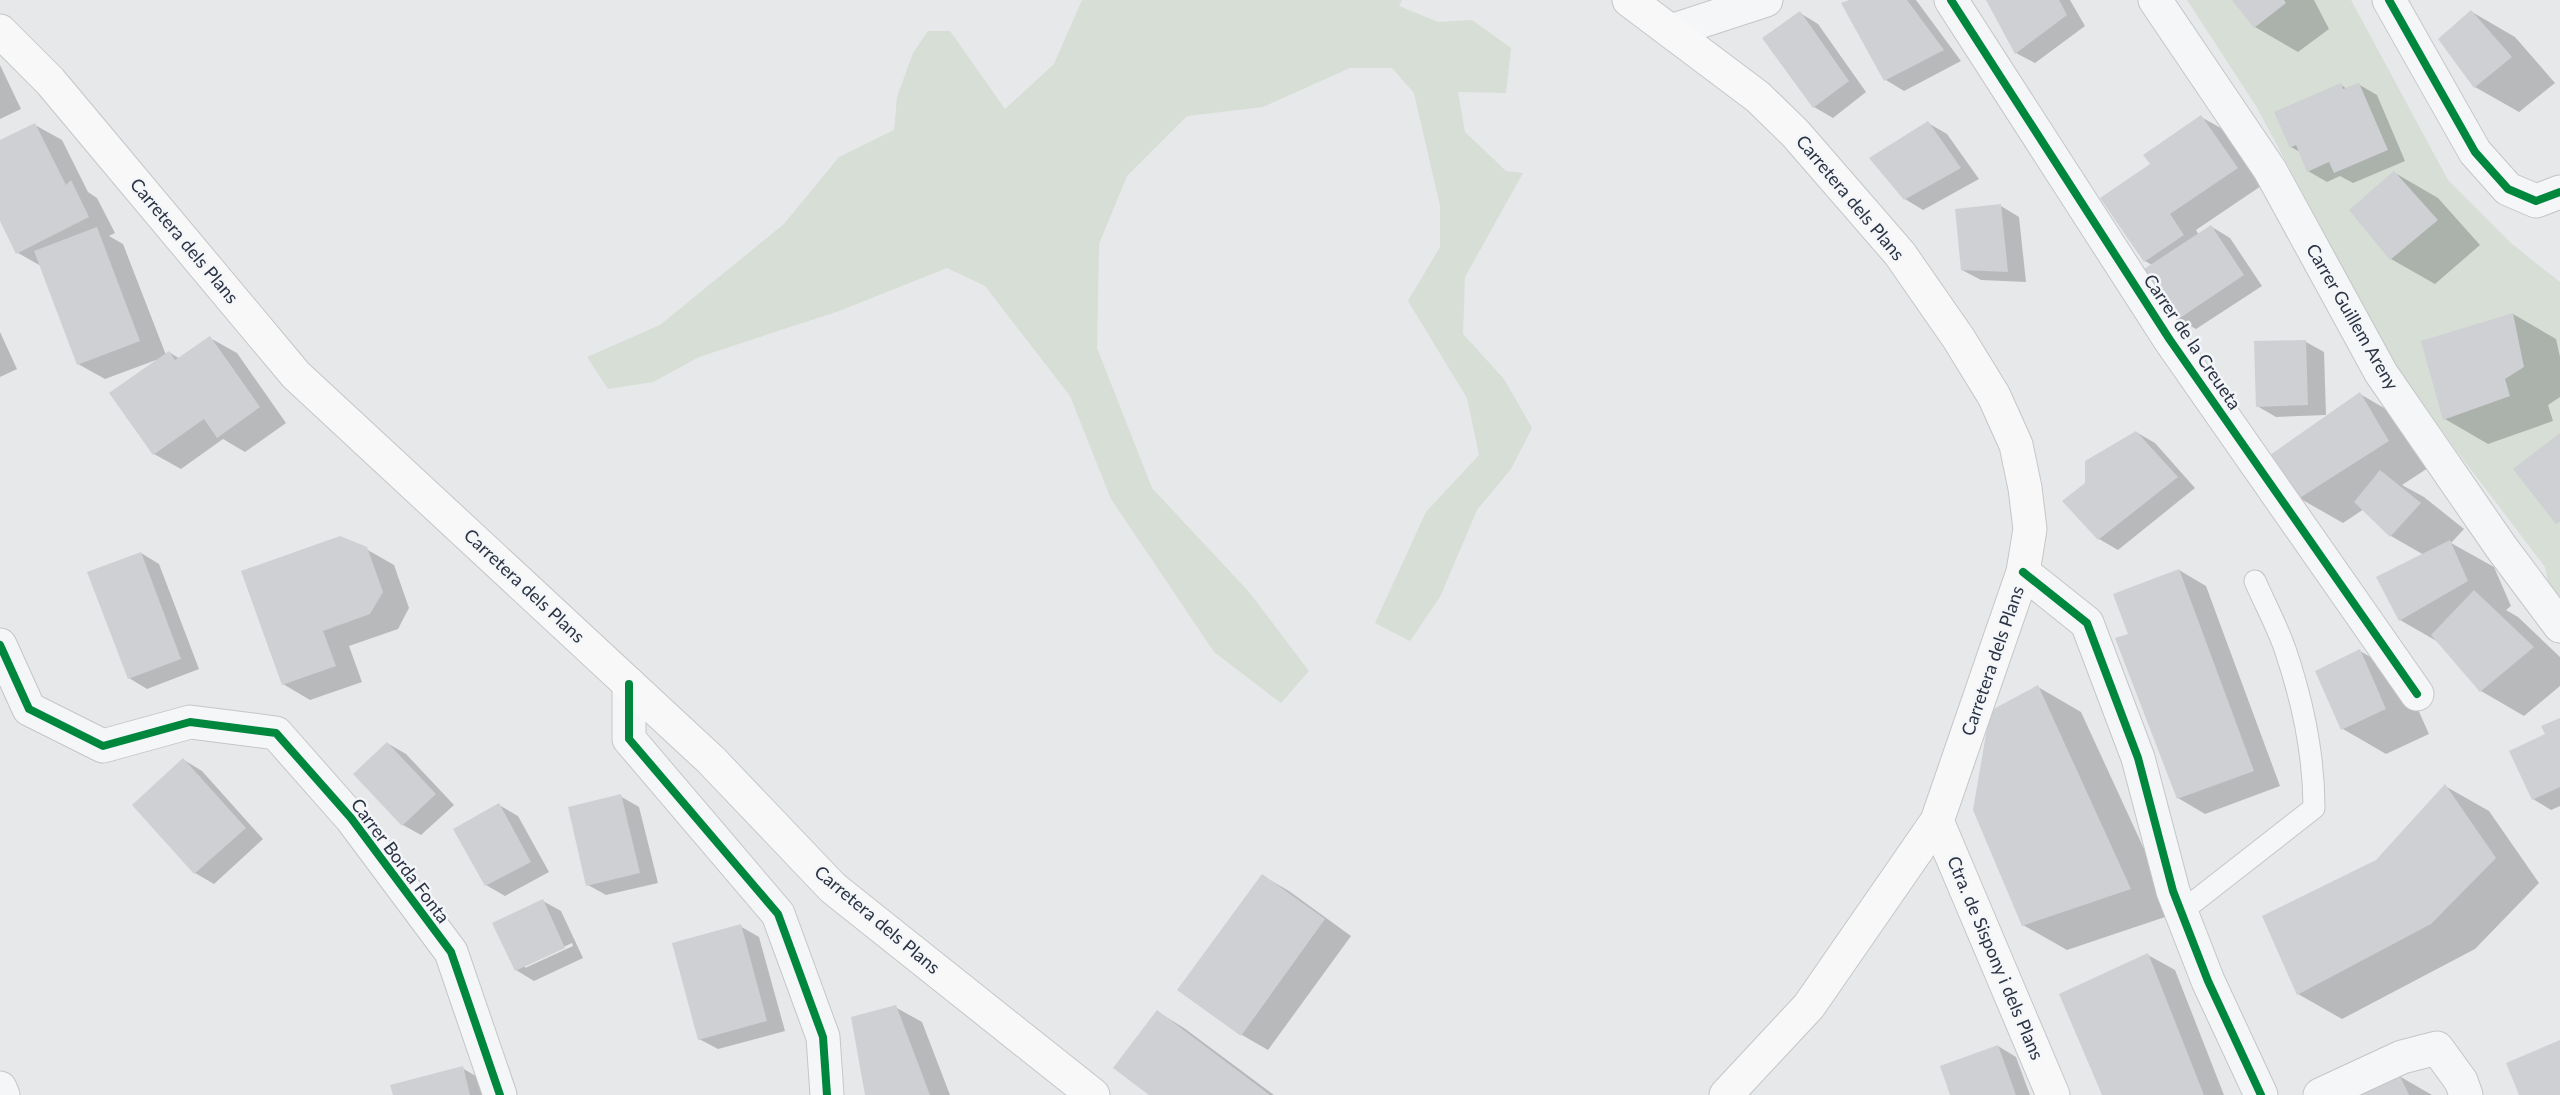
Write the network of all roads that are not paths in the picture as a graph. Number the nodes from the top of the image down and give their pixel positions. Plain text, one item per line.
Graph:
1 (1629, 0) edge
2 (1766, 0) edge
3 (1951, 0) edge
4 (2155, 0) edge
5 (2395, 7) edge
6 (0, 31) edge
7 (1671, 31) junction
8 (2560, 192) edge
9 (2023, 572) junction
10 (2255, 581) dead end
11 (2560, 626) edge
12 (0, 645) edge
13 (629, 684) junction
14 (2417, 694) dead end
15 (1938, 821) junction
16 (2181, 912) junction
17 (0, 1088) edge
18 (3, 1095) edge
19 (500, 1095) edge
20 (827, 1095) edge
21 (1093, 1095) edge
22 (1726, 1095) edge
23 (2053, 1095) edge
24 (2261, 1095) edge
25 (2320, 1095) edge
26 (2466, 1095) edge

1 - 7 main road, Carretera dels Plans
2 - 7 street
3 - 14 street, Carrer de la Creueta
4 - 11 street, Carrer Guillem Areny
5 - 8 street
6 - 13 main road, Carretera dels Plans
7 - 9 main road, Carretera dels Plans
9 - 15 main road, Carretera dels Plans
9 - 16 street
10 - 16 lane
12 - 19 street, Carrer Borda Fonta
13 - 20 street
13 - 21 main road, Carretera dels Plans
15 - 22 main road, Carretera dels Plans
15 - 23 main road, Ctra. de Sispony i dels Plans
16 - 24 street
17 - 18 street
25 - 26 street

